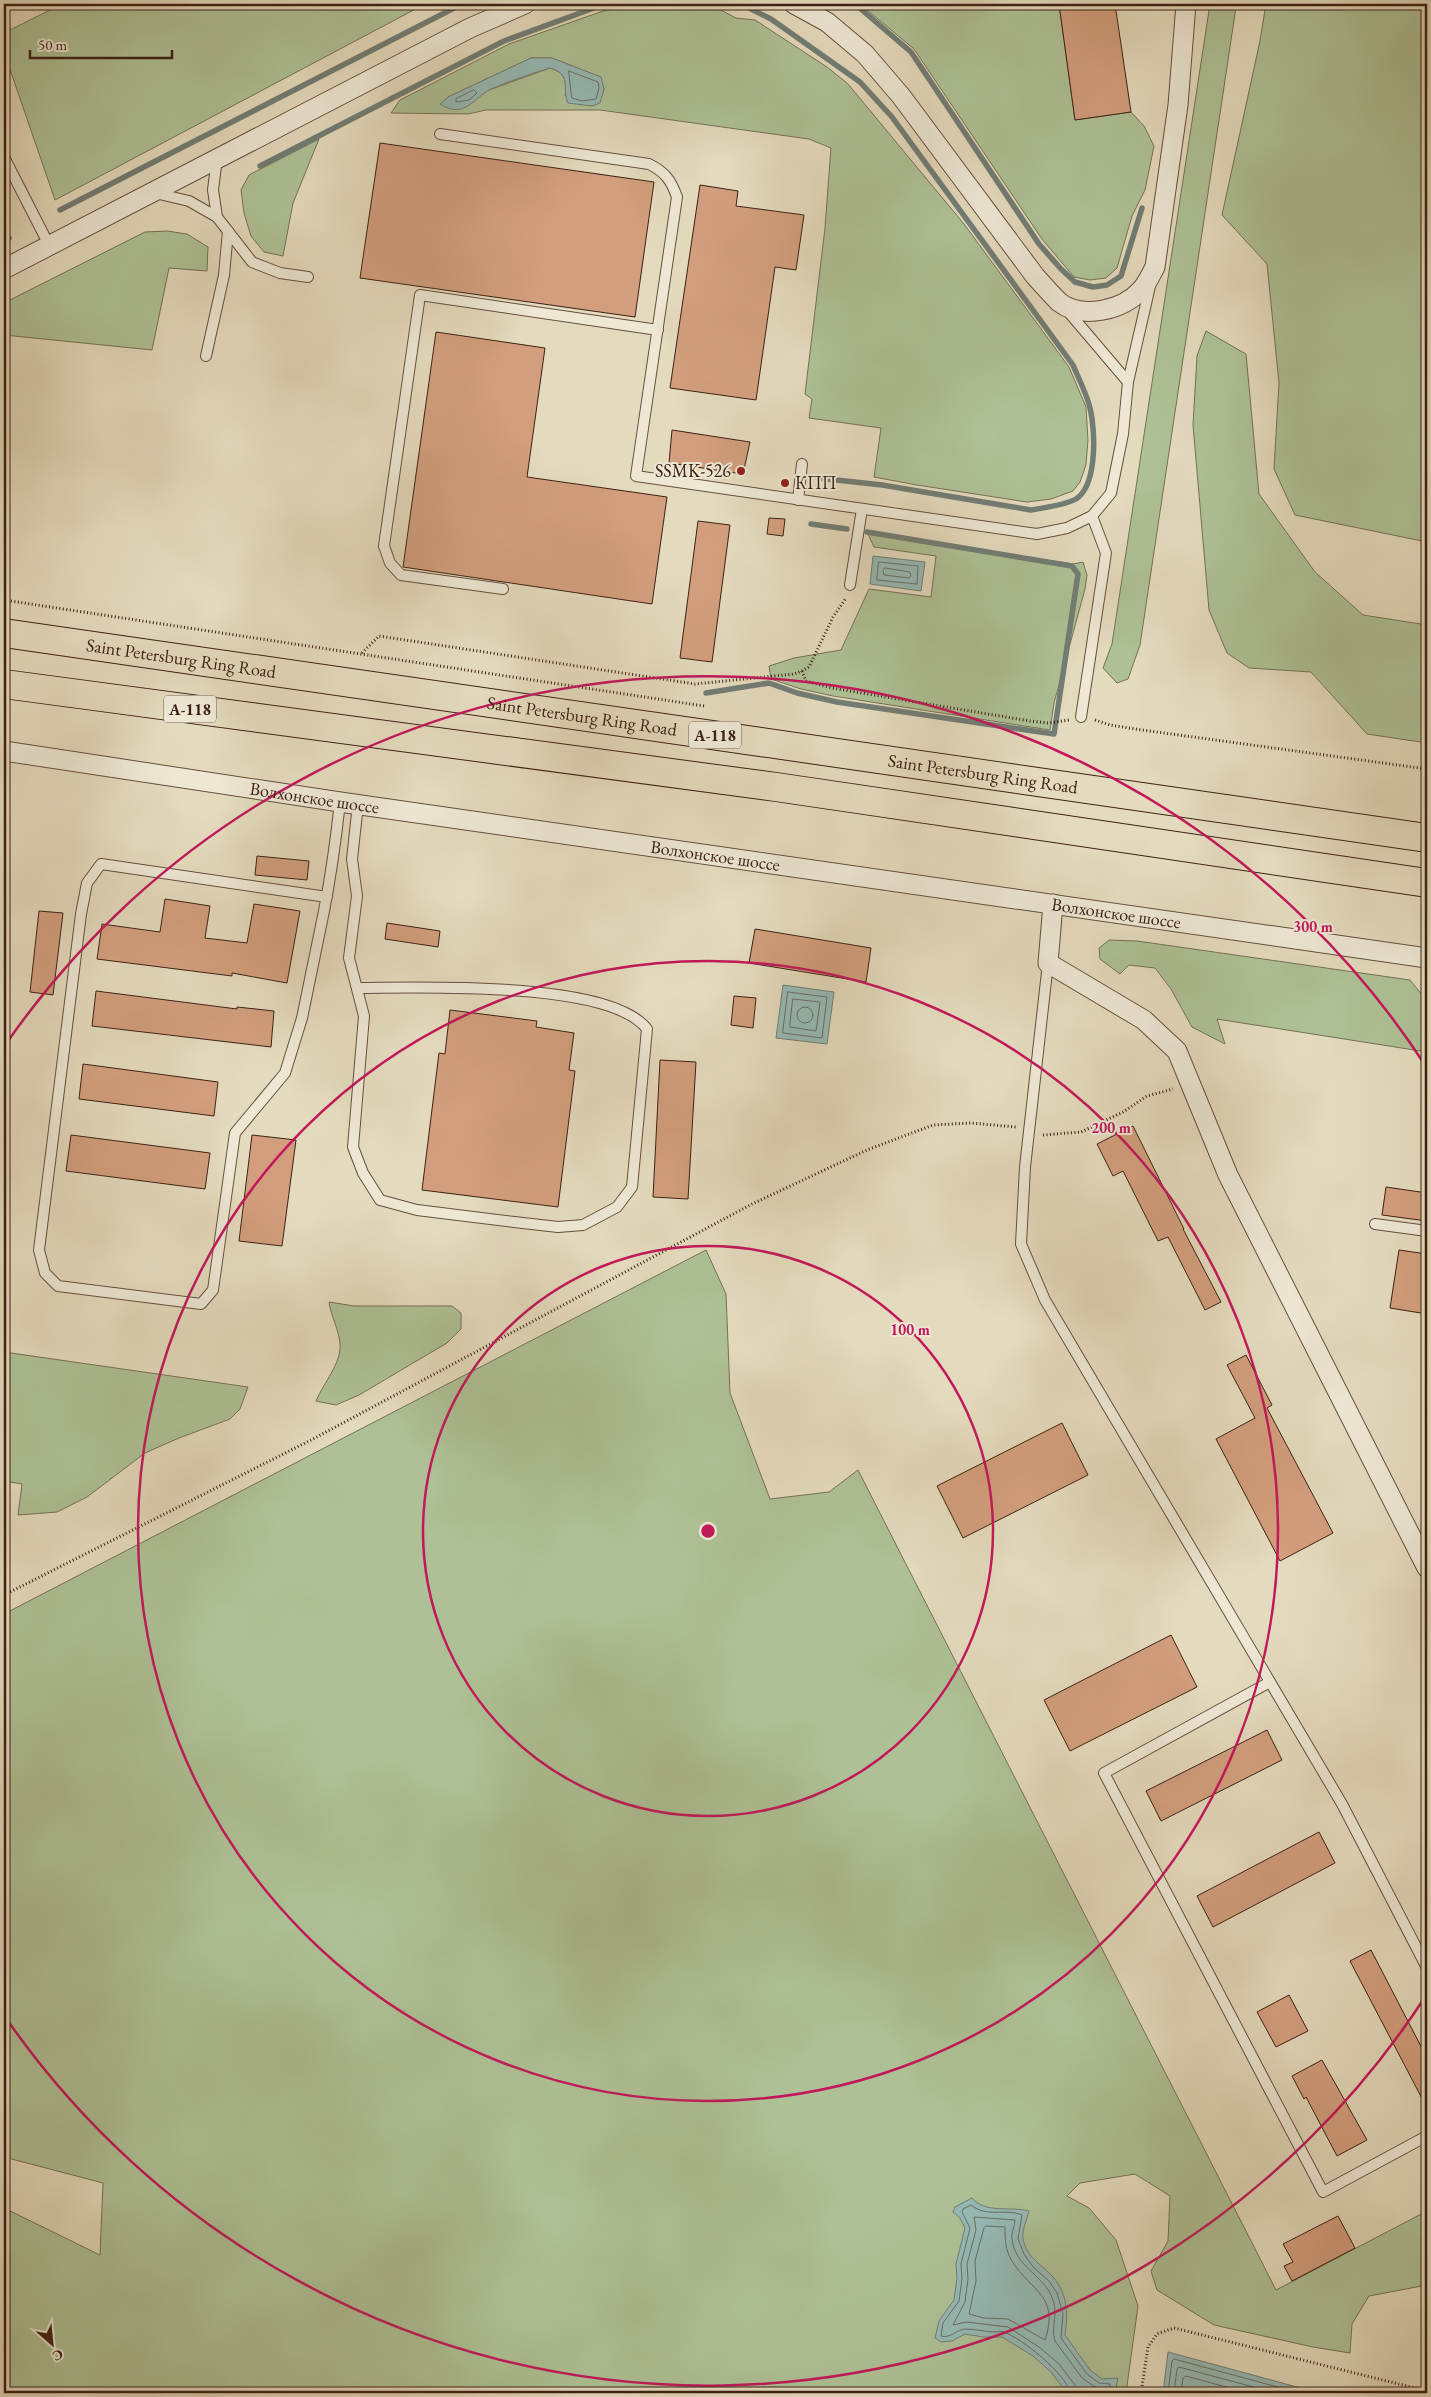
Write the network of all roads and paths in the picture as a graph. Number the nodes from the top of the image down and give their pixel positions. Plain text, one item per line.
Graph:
1 (525, 4) edge
2 (794, 4) edge
3 (1186, 4) edge
4 (440, 134) dead end
5 (4, 157) edge
6 (217, 158) junction
7 (152, 192) junction
8 (217, 217) junction
9 (228, 231) junction
10 (49, 245) junction
11 (1155, 267) junction
12 (4, 269) edge
13 (308, 277) dead end
14 (1061, 303) junction
15 (658, 330) junction
16 (206, 356) dead end
17 (1128, 382) junction
18 (802, 464) dead end
19 (798, 500) junction
20 (862, 509) junction
21 (1092, 516) junction
22 (850, 585) joint
23 (503, 589) dead end
24 (4, 600) edge
25 (4, 633) edge
26 (361, 654) junction
27 (802, 671) junction
28 (4, 684) edge
29 (704, 706) dead end
30 (1081, 717) junction
31 (4, 751) edge
32 (1427, 769) edge
33 (349, 803) junction
34 (1427, 838) edge
35 (1427, 883) edge
36 (327, 897) junction
37 (1053, 904) junction
38 (1427, 958) edge
39 (1048, 962) junction
40 (357, 988) junction
41 (1189, 1080) junction
42 (1029, 1133) junction
43 (1375, 1224) dead end
44 (1427, 1231) edge
45 (1427, 1568) edge
46 (4, 1595) edge
47 (1270, 1682) junction
48 (1427, 1968) edge
49 (1427, 2136) edge
50 (1427, 2391) edge
51 (1141, 2393) edge

1 - 6 street
2 - 14 street
3 - 11 street
4 - 15 lane
5 - 10 lane
6 - 7 street
6 - 8 lane
7 - 8 lane
7 - 10 street
8 - 9 lane
9 - 13 lane
9 - 16 lane
10 - 12 street
11 - 14 street
11 - 17 lane
14 - 17 lane
15 - 19 lane
15 - 23 lane
17 - 21 lane
18 - 19 lane
19 - 20 lane
20 - 21 lane
20 - 22 lane
21 - 30 lane
22 - 27 path
24 - 26 path
25 - 34 highway, Saint Petersburg Ring Road / А-118
26 - 27 path
26 - 29 path
27 - 30 path
28 - 35 highway, А-118
30 - 32 path
31 - 33 street, Волхонское шоссе
33 - 36 lane
33 - 37 street, Волхонское шоссе
33 - 40 lane
36 - 36 lane
37 - 38 street, Волхонское шоссе
37 - 39 street
39 - 41 street
39 - 42 lane
40 - 40 lane
41 - 42 path
41 - 45 street
42 - 46 path
42 - 47 lane
43 - 44 lane
47 - 48 lane
47 - 49 lane
50 - 51 path

